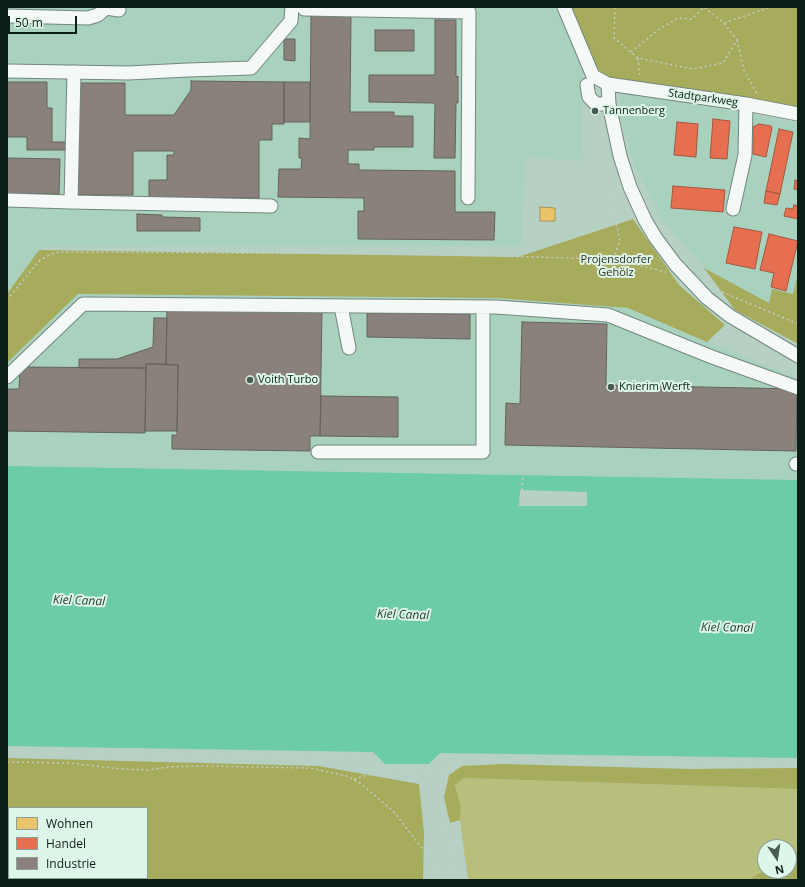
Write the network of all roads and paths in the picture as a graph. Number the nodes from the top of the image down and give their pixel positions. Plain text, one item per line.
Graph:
1 (292, 7) edge
2 (304, 7) edge
3 (564, 7) edge
4 (615, 7) edge
5 (771, 7) edge
6 (111, 8) edge
7 (7, 16) edge
8 (724, 24) junction
9 (737, 40) junction
10 (631, 52) junction
11 (638, 58) junction
12 (7, 71) edge
13 (74, 72) junction
14 (608, 84) junction
15 (587, 85) dead end
16 (632, 88) junction
17 (609, 104) junction
18 (746, 104) junction
19 (764, 108) junction
20 (798, 114) edge
21 (617, 178) dead end
22 (468, 198) dead end
23 (7, 200) edge
24 (71, 202) junction
25 (271, 206) dead end
26 (733, 209) dead end
27 (613, 259) junction
28 (686, 276) junction
29 (707, 285) dead end
30 (7, 300) edge
31 (342, 306) junction
32 (490, 307) junction
33 (798, 324) edge
34 (349, 348) dead end
35 (798, 356) edge
36 (7, 377) edge
37 (798, 388) edge
38 (318, 452) dead end
39 (523, 474) dead end
40 (522, 490) dead end
41 (7, 753) edge
42 (7, 762) edge
43 (798, 765) edge
44 (384, 768) junction
45 (443, 772) junction
46 (354, 780) junction
47 (443, 880) edge
48 (457, 880) edge

1 - 13 street
2 - 22 street
3 - 14 street
4 - 10 path
5 - 8 path
6 - 7 street
8 - 9 path
8 - 10 path
9 - 11 path
9 - 19 path
10 - 11 path
11 - 16 path
12 - 13 street
13 - 24 street
14 - 16 street, Stadtparkweg
14 - 17 street
15 - 17 street
16 - 18 street, Stadtparkweg
17 - 28 street
18 - 19 street, Stadtparkweg
18 - 26 street
19 - 20 street, Stadtparkweg
21 - 27 path
23 - 24 street
24 - 25 street
27 - 28 path
27 - 30 path
28 - 35 street
29 - 33 path
31 - 32 street
31 - 34 street
31 - 36 street
32 - 37 street
32 - 38 street
39 - 40 path
41 - 44 path
42 - 46 path
43 - 45 path
44 - 45 path
44 - 46 path
45 - 48 path
46 - 47 path

